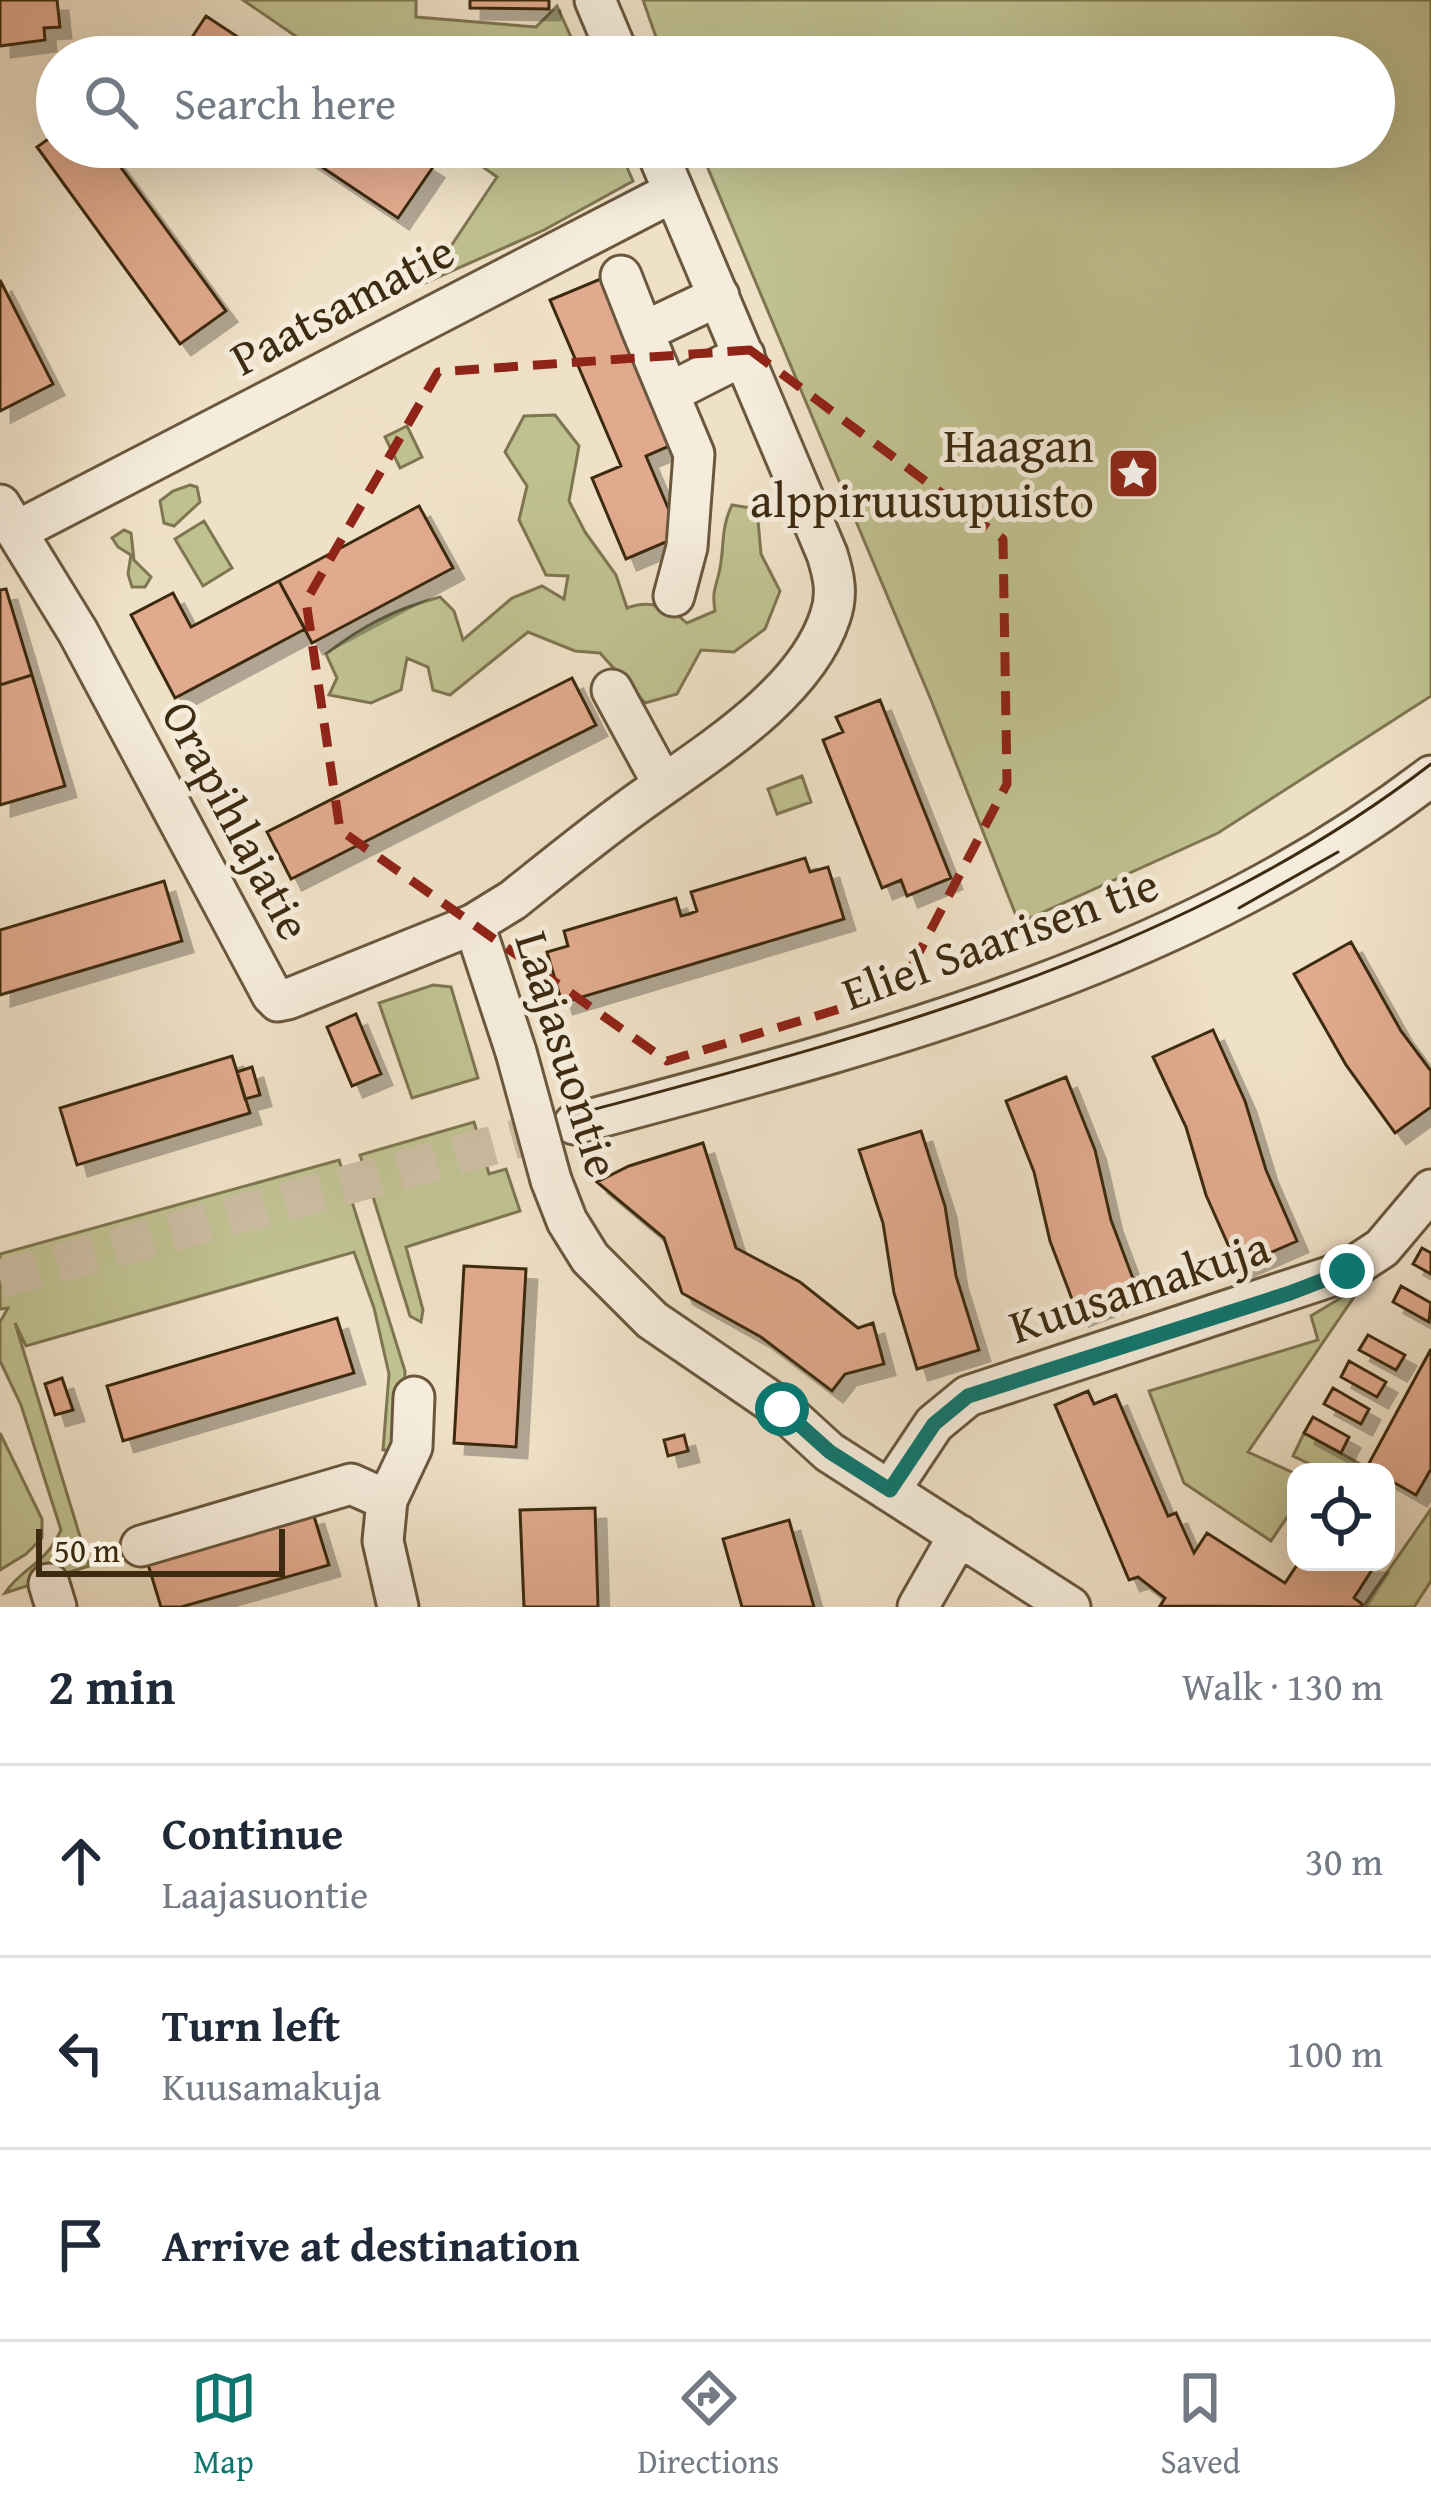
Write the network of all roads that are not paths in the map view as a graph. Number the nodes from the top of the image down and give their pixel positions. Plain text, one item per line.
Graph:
1 (596, 0) edge
2 (611, 36) edge
3 (664, 168) edge
4 (674, 192) junction
5 (621, 276) dead end
6 (718, 296) junction
7 (643, 332) junction
8 (744, 355) junction
9 (669, 393) junction
10 (8, 518) edge
11 (674, 596) dead end
12 (612, 690) dead end
13 (1431, 776) edge
14 (663, 784) junction
15 (475, 924) junction
16 (574, 1124) tunnel mouth
17 (1431, 1190) edge
18 (413, 1397) dead end
19 (890, 1490) junction
20 (387, 1500) junction
21 (959, 1535) junction
22 (141, 1546) dead end
23 (398, 1607) edge
24 (918, 1607) edge
25 (1070, 1607) edge

1 - 2 street
3 - 4 street
4 - 6 street, Laajasuontie
4 - 10 street, Paatsamatie
5 - 7 street
6 - 7 street
6 - 8 street, Laajasuontie
7 - 9 street
8 - 9 street
8 - 14 street, Laajasuontie
9 - 11 street
10 - 15 street, Orapihlajatie
12 - 14 street
13 - 16 street, Eliel Saarisen tie
14 - 15 street, Laajasuontie
15 - 19 street, Laajasuontie, bridge
17 - 19 street, Kuusamakuja
18 - 20 street
19 - 21 street, Laajasuontie
20 - 22 street
20 - 23 street
21 - 24 street
21 - 25 street, Laajasuontie

